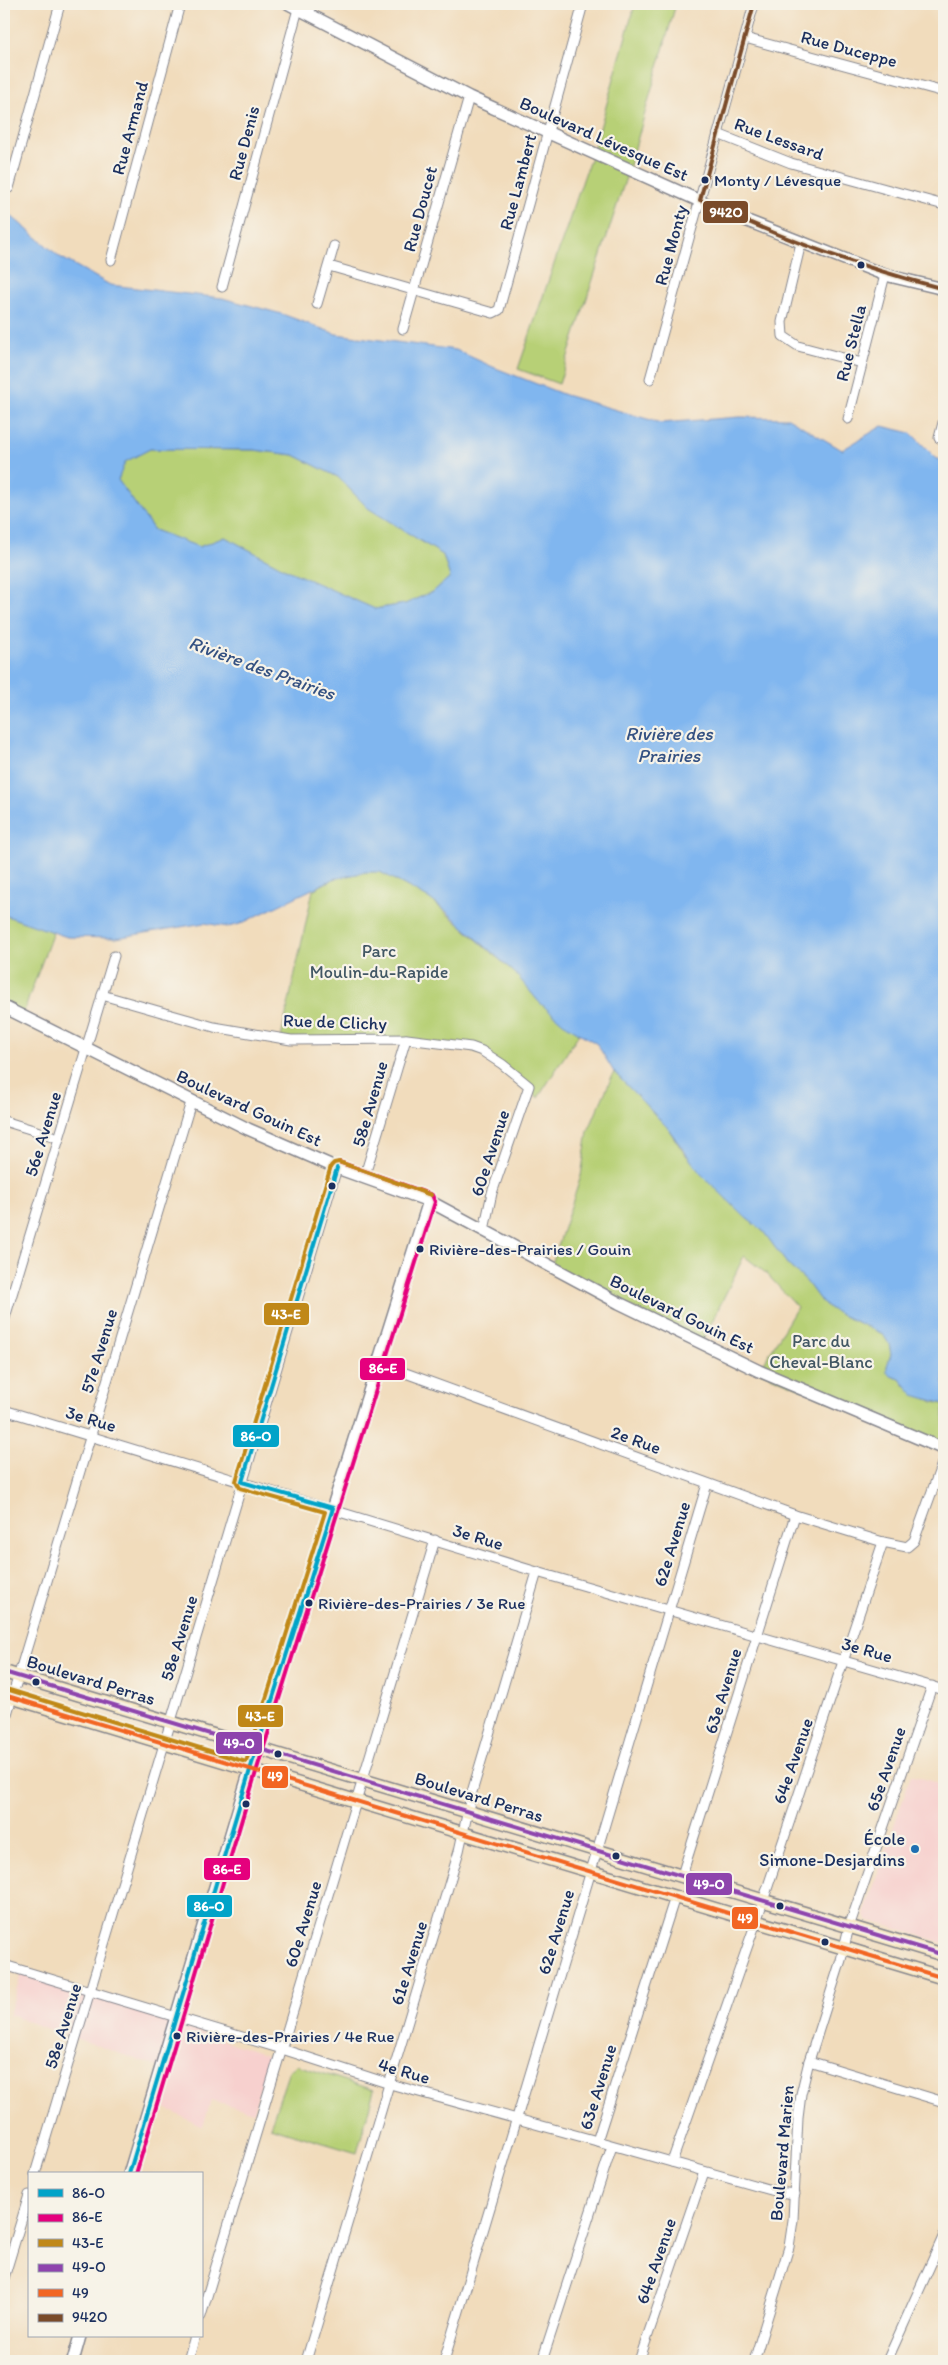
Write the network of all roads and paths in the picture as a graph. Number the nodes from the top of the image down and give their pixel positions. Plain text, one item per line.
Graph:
1 (60, 4) edge
2 (180, 4) edge
3 (583, 4) edge
4 (754, 4) edge
5 (302, 7) edge
6 (745, 38) junction
7 (944, 92) edge
8 (469, 97) junction
9 (548, 133) junction
10 (718, 134) junction
11 (9, 188) dead end
12 (700, 200) junction
13 (944, 205) edge
14 (801, 244) junction
15 (334, 246) dead end
16 (112, 260) dead end
17 (329, 266) junction
18 (885, 275) junction
19 (222, 287) dead end
20 (944, 289) edge
21 (415, 290) junction
22 (317, 304) dead end
23 (403, 329) dead end
24 (862, 363) junction
25 (650, 379) dead end
26 (848, 419) dead end
27 (944, 419) edge
28 (939, 438) dead end
29 (114, 956) dead end
30 (102, 995) junction
31 (4, 1007) edge
32 (406, 1039) junction
33 (86, 1048) junction
34 (529, 1086) joint
35 (191, 1102) junction
36 (4, 1121) edge
37 (59, 1138) junction
38 (337, 1168) junction
39 (364, 1178) junction
40 (429, 1201) junction
41 (484, 1230) junction
42 (4, 1320) edge
43 (378, 1363) junction
44 (4, 1410) edge
45 (90, 1436) junction
46 (944, 1448) edge
47 (944, 1458) edge
48 (242, 1482) junction
49 (707, 1484) junction
50 (333, 1508) junction
51 (795, 1515) junction
52 (435, 1540) junction
53 (883, 1542) junction
54 (537, 1572) junction
55 (669, 1610) junction
56 (758, 1635) junction
57 (844, 1661) junction
58 (4, 1672) edge
59 (18, 1676) junction
60 (932, 1686) junction
61 (944, 1690) edge
62 (8, 1696) edge
63 (171, 1723) junction
64 (4, 1724) edge
65 (164, 1744) junction
66 (257, 1748) junction
67 (250, 1770) junction
68 (364, 1780) junction
69 (357, 1801) junction
70 (468, 1811) junction
71 (464, 1834) junction
72 (597, 1850) junction
73 (591, 1871) junction
74 (682, 1875) junction
75 (675, 1897) junction
76 (763, 1900) junction
77 (756, 1922) junction
78 (849, 1927) junction
79 (843, 1948) junction
80 (944, 1955) edge
81 (4, 1965) edge
82 (944, 1978) edge
83 (90, 1991) junction
84 (176, 2017) junction
85 (282, 2049) junction
86 (809, 2061) junction
87 (390, 2084) junction
88 (944, 2102) edge
89 (516, 2119) junction
90 (596, 2141) junction
91 (612, 2146) junction
92 (672, 2162) junction
93 (36, 2172) edge
94 (130, 2172) edge
95 (704, 2172) junction
96 (795, 2194) junction
97 (28, 2198) edge
98 (944, 2235) edge
99 (4, 2278) edge
100 (202, 2313) edge
101 (79, 2338) edge
102 (194, 2338) edge
103 (73, 2361) edge
104 (188, 2361) edge
105 (306, 2361) edge
106 (444, 2361) edge
107 (542, 2361) edge
108 (639, 2361) edge
109 (754, 2361) edge
110 (887, 2361) edge

1 - 11 street
2 - 16 street, Rue Armand
3 - 9 street, Rue Lambert
4 - 6 street, Rue Monty
5 - 8 street, Boulevard Lévesque Est
5 - 19 street, Rue Denis
6 - 7 street, Rue Duceppe
6 - 10 street, Rue Monty
8 - 9 street, Boulevard Lévesque Est
8 - 21 street, Rue Doucet
9 - 12 street, Boulevard Lévesque Est
9 - 21 street, Rue Lambert
10 - 12 street, Rue Monty
10 - 13 street, Rue Lessard
12 - 14 street, Boulevard Lévesque Est
12 - 25 street, Rue Monty
14 - 18 street, Boulevard Lévesque Est
14 - 24 street
15 - 17 street
17 - 21 street
17 - 22 street
18 - 20 street, Boulevard Lévesque Est
18 - 24 street, Rue Stella
21 - 23 street, Rue Doucet
24 - 26 street, Rue Stella
27 - 28 street
29 - 30 street, 56e Avenue
30 - 32 street, Rue de Clichy
30 - 33 street, 56e Avenue
31 - 33 street, Boulevard Gouin Est
32 - 34 street, Rue de Clichy
32 - 39 street, 58e Avenue
33 - 35 street, Boulevard Gouin Est
33 - 37 street, 56e Avenue
34 - 41 street, 60e Avenue
35 - 38 street, Boulevard Gouin Est
35 - 45 street, 57e Avenue
36 - 37 street
37 - 42 street, 56e Avenue
38 - 39 street, Boulevard Gouin Est
38 - 48 street, 58e Avenue
39 - 40 street, Boulevard Gouin Est
40 - 41 street, Boulevard Gouin Est
40 - 43 street
41 - 46 street, Boulevard Gouin Est
43 - 49 street, 2e Rue
43 - 50 street
44 - 45 street, 3e Rue
45 - 48 street, 3e Rue
45 - 59 street, 57e Avenue
47 - 53 street
48 - 50 street, 3e Rue
48 - 63 street, 58e Avenue
49 - 51 street, 2e Rue
49 - 55 street, 62e Avenue
50 - 52 street, 3e Rue
50 - 66 street
51 - 53 street, 2e Rue
51 - 56 street, 63e Avenue
52 - 54 street, 3e Rue
52 - 68 street, 60e Avenue
53 - 57 street, 64e Avenue
54 - 55 street, 3e Rue
54 - 70 street, 61e Avenue
55 - 56 street, 3e Rue
55 - 72 street, 62e Avenue
56 - 57 street, 3e Rue
56 - 74 street, 63e Avenue
57 - 60 street, 3e Rue
57 - 76 street, 64e Avenue
58 - 59 main road, Boulevard Perras
59 - 62 street, 57e Avenue
59 - 63 main road, Boulevard Perras
60 - 61 street, 3e Rue
60 - 78 street, 65e Avenue
62 - 64 street, 57e Avenue
62 - 65 main road
63 - 65 street, 58e Avenue
63 - 66 main road, Boulevard Perras
65 - 67 main road
65 - 83 street, 58e Avenue
66 - 67 street
66 - 68 main road, Boulevard Perras
67 - 69 main road
67 - 84 street
68 - 69 street, 60e Avenue
68 - 70 main road, Boulevard Perras
69 - 71 main road
69 - 85 street, 60e Avenue
70 - 71 street, 61e Avenue
70 - 72 main road, Boulevard Perras
71 - 73 main road
71 - 87 street, 61e Avenue
72 - 73 street, 62e Avenue
72 - 74 main road, Boulevard Perras
73 - 75 main road
73 - 89 street, 62e Avenue
74 - 76 main road, Boulevard Perras
75 - 77 main road
75 - 90 street, 63e Avenue
76 - 77 street, 64e Avenue
76 - 78 main road, Boulevard Perras
77 - 79 main road
77 - 92 street, 64e Avenue
78 - 79 street, 65e Avenue
78 - 80 main road, Boulevard Perras
79 - 82 main road
79 - 86 street, Boulevard Marien
81 - 83 street, 4e Rue
83 - 84 street, 4e Rue
83 - 93 street, 58e Avenue
84 - 85 street, 4e Rue
84 - 94 street
85 - 87 street, 4e Rue
85 - 100 street, 60e Avenue
86 - 88 street
86 - 96 street, Boulevard Marien
87 - 89 street, 4e Rue
87 - 105 street, 61e Avenue
89 - 90 street, 4e Rue
89 - 106 street, 62e Avenue
90 - 91 street, 63e Avenue
91 - 92 street
91 - 107 street, 63e Avenue
92 - 95 street
95 - 96 street
95 - 108 street, 64e Avenue
96 - 109 street, Boulevard Marien
97 - 99 street
98 - 110 street
101 - 103 street
102 - 104 street

